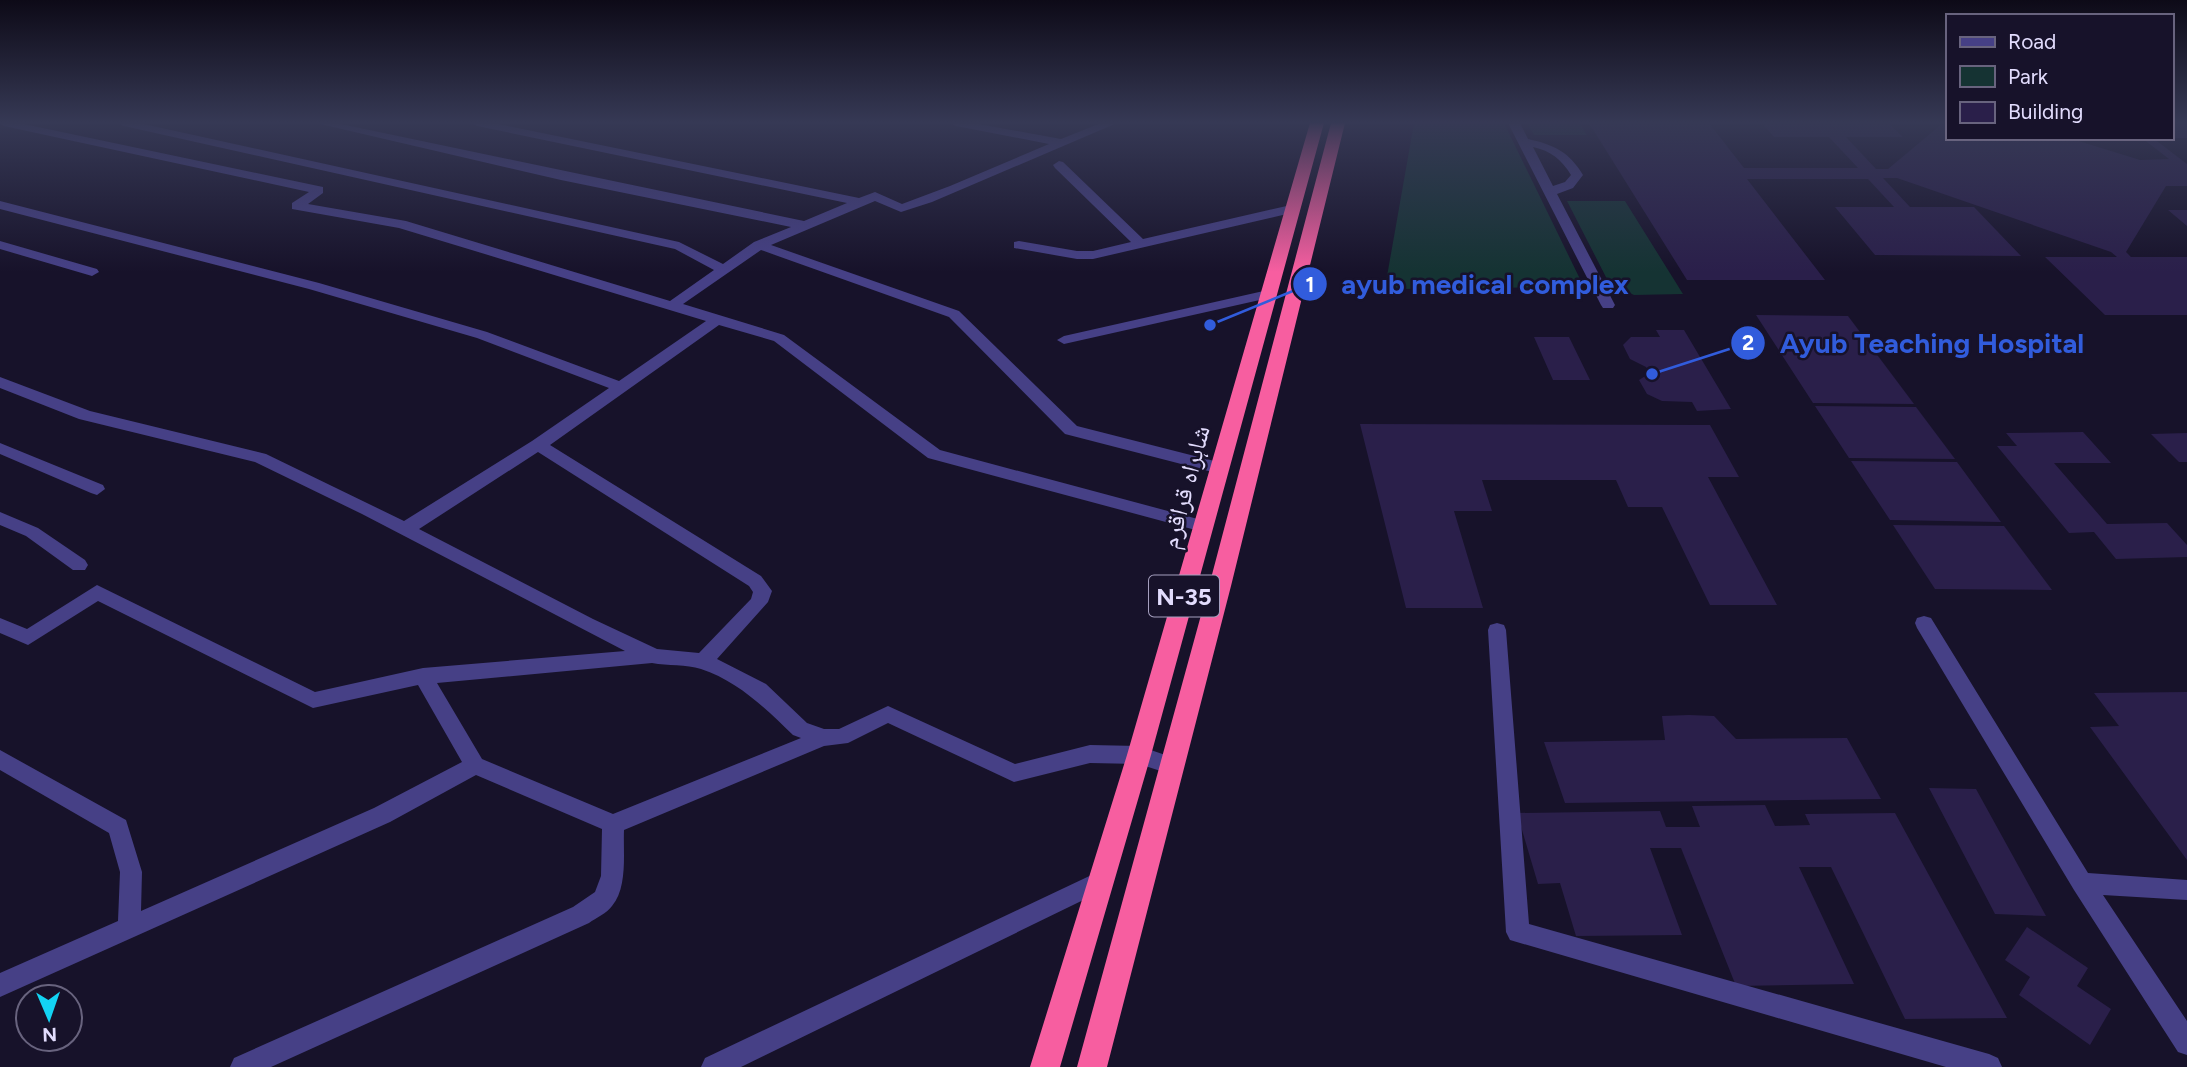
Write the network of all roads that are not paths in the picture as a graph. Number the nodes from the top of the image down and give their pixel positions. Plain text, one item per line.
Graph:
1 (238, 173) edge
2 (349, 173) edge
3 (547, 173) edge
4 (718, 173) edge
5 (987, 173) edge
6 (1067, 173) edge
7 (1302, 173) edge
8 (1325, 173) edge
9 (1539, 173) edge
10 (1576, 173) edge
11 (1549, 192) junction
12 (859, 202) junction
13 (0, 205) edge
14 (1291, 209) junction
15 (802, 225) junction
16 (0, 245) edge
17 (759, 245) junction
18 (1019, 245) dead end
19 (1141, 245) junction
20 (724, 270) junction
21 (92, 272) dead end
22 (1268, 294) junction
23 (673, 305) junction
24 (1608, 305) dead end
25 (718, 319) junction
26 (1064, 340) dead end
27 (0, 382) edge
28 (621, 387) junction
29 (538, 445) junction
30 (0, 448) edge
31 (1220, 468) junction
32 (97, 489) dead end
33 (0, 518) edge
34 (1203, 526) junction
35 (405, 529) junction
36 (79, 565) dead end
37 (1924, 623) dead end
38 (0, 625) edge
39 (1497, 630) dead end
40 (654, 656) junction
41 (703, 661) junction
42 (423, 676) junction
43 (823, 738) junction
44 (1139, 754) junction
45 (0, 759) edge
46 (475, 765) junction
47 (1173, 766) junction
48 (613, 824) junction
49 (1100, 881) junction
50 (2082, 883) junction
51 (2187, 890) edge
52 (129, 928) junction
53 (0, 985) edge
54 (2187, 1043) edge
55 (1974, 1065) edge
56 (243, 1067) edge
57 (714, 1067) edge
58 (1045, 1067) edge
59 (1092, 1067) edge

1 - 23 street
2 - 20 street
3 - 15 street
4 - 12 street
5 - 12 street
6 - 19 street
7 - 14 highway, شاہراہ قراقرم / N-35
8 - 47 highway, N-35
9 - 11 street
10 - 11 street
11 - 24 street
12 - 15 street
13 - 28 street
14 - 19 street
14 - 22 highway, شاہراہ قراقرم / N-35
15 - 17 street
16 - 21 street
17 - 20 street
17 - 31 street
18 - 19 street
20 - 23 street
22 - 26 street
22 - 31 highway, شاہراہ قراقرم / N-35
23 - 25 street
25 - 28 street
25 - 34 street
27 - 35 street
28 - 29 street
29 - 35 street
29 - 41 street
30 - 32 street
31 - 34 highway, شاہراہ قراقرم / N-35
33 - 36 street
34 - 44 highway, شاہراہ قراقرم / N-35
35 - 40 street
37 - 50 street
38 - 42 street
39 - 55 street
40 - 41 street
40 - 42 street
41 - 43 street
42 - 46 street
43 - 44 street
43 - 48 street
44 - 47 street
44 - 49 highway, شاہراہ قراقرم / N-35
45 - 52 street
46 - 48 street
46 - 52 street
47 - 59 highway, N-35
48 - 56 street
49 - 57 street
49 - 58 highway, شاہراہ قراقرم / N-35
50 - 51 street
50 - 54 street
52 - 53 street

